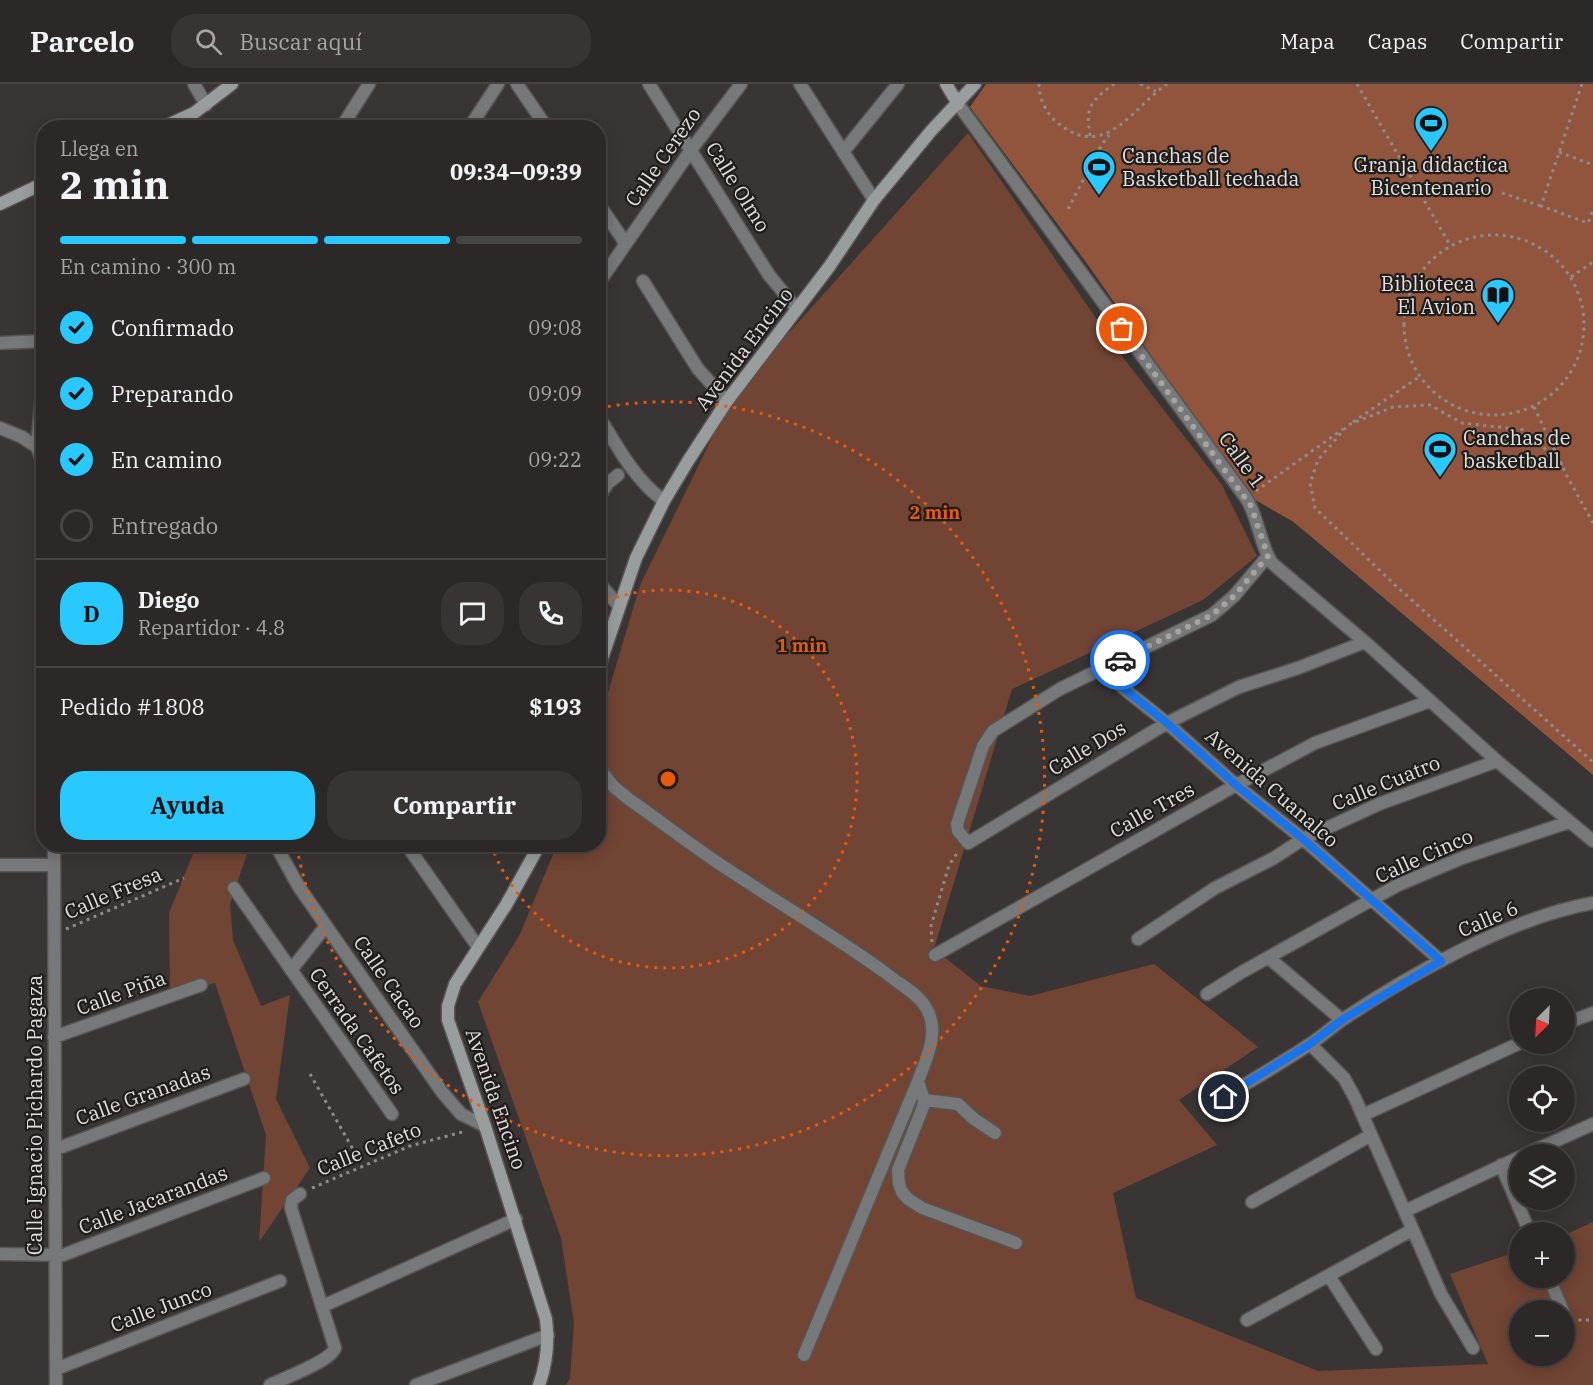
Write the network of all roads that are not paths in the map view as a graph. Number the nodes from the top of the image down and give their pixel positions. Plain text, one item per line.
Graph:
1 (194, 84) edge
2 (232, 84) edge
3 (369, 84) edge
4 (498, 84) edge
5 (517, 84) edge
6 (649, 84) edge
7 (741, 84) edge
8 (800, 84) edge
9 (898, 84) edge
10 (946, 84) edge
11 (975, 84) edge
12 (958, 104) junction
13 (206, 105) junction
14 (179, 120) edge
15 (346, 120) edge
16 (474, 120) edge
17 (542, 120) edge
18 (691, 150) junction
19 (843, 152) junction
20 (36, 187) edge
21 (874, 200) junction
22 (0, 204) edge
23 (606, 215) edge
24 (626, 244) junction
25 (606, 273) edge
26 (643, 281) dead end
27 (797, 309) junction
28 (36, 342) edge
29 (0, 343) edge
30 (727, 402) junction
31 (606, 427) edge
32 (0, 428) edge
33 (36, 446) edge
34 (618, 475) dead end
35 (606, 486) edge
36 (664, 501) junction
37 (1268, 556) junction
38 (606, 591) edge
39 (619, 606) junction
40 (1365, 642) junction
41 (606, 646) edge
42 (1110, 664) junction
43 (1430, 701) junction
44 (1167, 723) junction
45 (1497, 761) junction
46 (606, 776) edge
47 (1236, 785) junction
48 (1569, 822) junction
49 (1303, 839) junction
50 (1593, 841) edge
51 (54, 852) edge
52 (279, 852) edge
53 (412, 852) edge
54 (536, 852) edge
55 (0, 865) edge
56 (54, 865) junction
57 (234, 888) dead end
58 (1371, 901) junction
59 (1593, 903) edge
60 (326, 926) junction
61 (1138, 939) dead end
62 (478, 947) junction
63 (935, 955) road end
64 (1269, 958) junction
65 (1441, 961) junction
66 (291, 970) junction
67 (201, 985) dead end
68 (1207, 994) dead end
69 (1593, 1013) edge
70 (1342, 1020) junction
71 (1575, 1020) edge
72 (54, 1037) junction
73 (1310, 1044) junction
74 (1509, 1048) edge
75 (244, 1079) dead end
76 (918, 1081) junction
77 (1224, 1097) dead end
78 (924, 1100) junction
79 (392, 1114) dead end
80 (1363, 1115) junction
81 (1593, 1124) edge
82 (485, 1126) junction
83 (995, 1133) dead end
84 (1371, 1135) junction
85 (1548, 1144) edge
86 (56, 1149) junction
87 (1509, 1162) edge
88 (1502, 1165) junction
89 (264, 1178) dead end
90 (300, 1194) road end
91 (1252, 1202) dead end
92 (1405, 1211) junction
93 (516, 1219) junction
94 (1525, 1222) edge
95 (1412, 1230) junction
96 (1016, 1243) dead end
97 (0, 1254) edge
98 (55, 1256) junction
99 (1329, 1276) junction
100 (280, 1281) dead end
101 (323, 1306) junction
102 (1247, 1320) dead end
103 (548, 1335) junction
104 (1473, 1348) dead end
105 (1376, 1349) dead end
106 (804, 1355) dead end
107 (56, 1369) junction
108 (56, 1385) edge
109 (270, 1385) edge
110 (416, 1385) edge
111 (539, 1385) edge

1 - 13 street
2 - 13 main road
3 - 15 street
4 - 16 street
5 - 17 street
6 - 18 street, Calle Olmo
7 - 18 street, Calle Cerezo
8 - 19 street
9 - 19 street
10 - 12 main road
11 - 12 main road, Avenida Encino
12 - 21 main road, Avenida Encino
12 - 37 street, Calle 1
13 - 14 main road
18 - 24 street, Calle Cerezo
18 - 27 street, Calle Olmo
19 - 21 street
20 - 22 main road
21 - 27 main road, Avenida Encino
23 - 24 street
24 - 25 street, Calle Cerezo
26 - 30 street
27 - 30 main road, Avenida Encino
28 - 29 street
30 - 36 main road, Avenida Encino
31 - 36 street
32 - 33 street
34 - 35 street
36 - 39 main road, Avenida Encino
37 - 40 street, Calle 1
37 - 42 street
38 - 39 street
39 - 41 main road, Avenida Encino
40 - 43 street, Calle 1
40 - 44 street, Calle Dos
42 - 44 street, Avenida Cuanalco
42 - 44 street, Calle Dos
43 - 45 street, Calle 1
43 - 47 street, Calle Tres
44 - 47 street, Avenida Cuanalco
45 - 48 street, Calle 1
45 - 49 street, Calle Cuatro
46 - 76 street
47 - 49 street, Avenida Cuanalco
47 - 63 street, Calle Tres
48 - 50 street, Calle 1
48 - 58 street, Calle Cinco
49 - 58 street, Avenida Cuanalco
49 - 61 street, Calle Cuatro
51 - 56 street, Calle Ignacio Pichardo Pagaza
52 - 60 street, Calle Cacao
53 - 62 street
54 - 62 main road, Avenida Encino
55 - 56 street
56 - 72 street, Calle Ignacio Pichardo Pagaza
57 - 66 street, Cerrada Cafetos
58 - 64 street, Calle Cinco
58 - 65 street, Avenida Cuanalco
59 - 65 street, Calle 6
60 - 66 street, Cerrada Cafetos
60 - 82 street, Calle Cacao
62 - 82 main road, Avenida Encino
64 - 68 street, Calle Cinco
64 - 70 street
65 - 70 street, Calle 6
66 - 79 street, Cerrada Cafetos
67 - 72 street, Calle Piña
69 - 71 street
70 - 73 street, Calle 6
72 - 86 street, Calle Ignacio Pichardo Pagaza
73 - 77 street, Calle 6
73 - 80 street
74 - 80 street
75 - 86 street, Calle Granadas
76 - 78 street
76 - 106 street
78 - 83 street
78 - 96 street
80 - 84 street
81 - 85 street
82 - 93 main road, Avenida Encino
84 - 91 street
84 - 92 street
86 - 98 street, Calle Ignacio Pichardo Pagaza
87 - 88 street
88 - 92 street
88 - 94 street
89 - 98 street, Calle Jacarandas
90 - 101 street
92 - 95 street
93 - 101 street
93 - 103 main road, Avenida Encino
95 - 99 street
95 - 104 street
97 - 98 street, Calle Jacarandas
98 - 107 street, Calle Ignacio Pichardo Pagaza
99 - 102 street
99 - 105 street
100 - 107 street, Calle Junco
101 - 109 street
103 - 110 street
103 - 111 main road, Avenida Encino
107 - 108 street, Calle Ignacio Pichardo Pagaza

